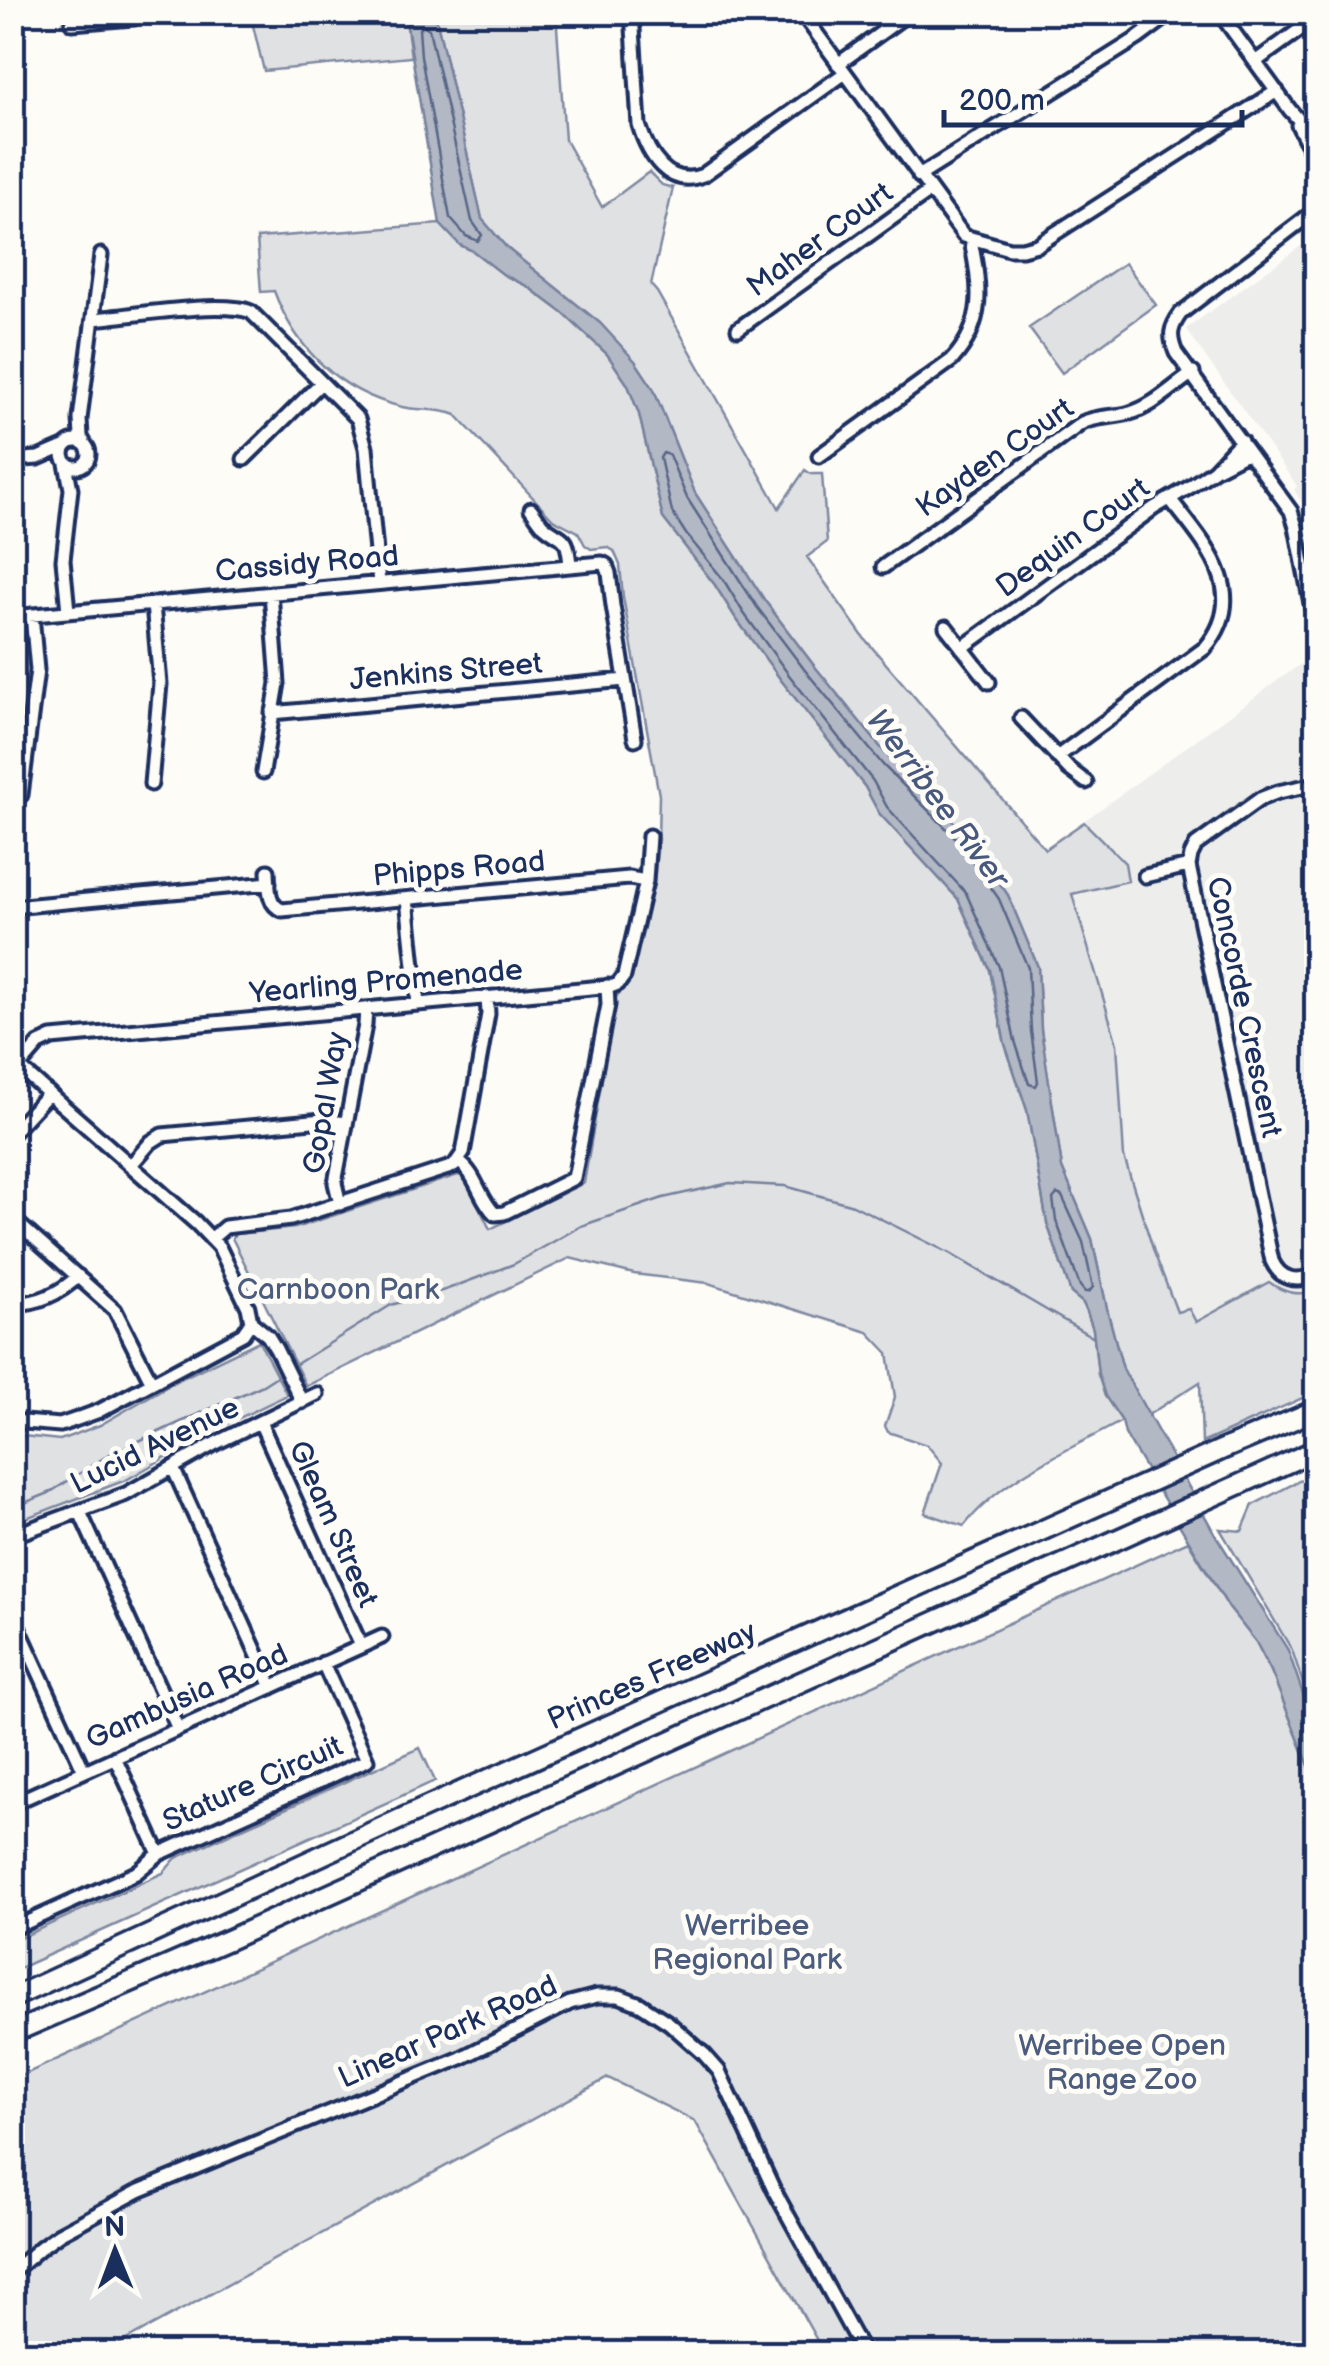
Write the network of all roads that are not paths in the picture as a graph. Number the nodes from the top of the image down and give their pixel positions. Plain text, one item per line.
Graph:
1 (632, 12) edge
2 (801, 12) edge
3 (910, 12) edge
4 (1173, 12) edge
5 (1219, 12) edge
6 (133, 18) dead end
7 (1316, 18) edge
8 (81, 19) edge
9 (1255, 62) junction
10 (842, 68) junction
11 (1276, 92) junction
12 (1290, 110) junction
13 (1316, 139) edge
14 (1316, 161) edge
15 (919, 176) junction
16 (930, 191) junction
17 (1316, 213) edge
18 (971, 240) junction
19 (100, 254) dead end
20 (93, 319) junction
21 (738, 329) dead end
22 (1192, 373) junction
23 (322, 382) junction
24 (80, 420) junction
25 (67, 445) junction
26 (86, 446) junction
27 (1245, 447) junction
28 (820, 456) dead end
29 (38, 458) junction
30 (244, 459) dead end
31 (12, 460) edge
32 (66, 463) junction
33 (84, 465) junction
34 (71, 489) junction
35 (1170, 499) junction
36 (531, 509) dead end
37 (570, 565) junction
38 (883, 568) dead end
39 (379, 583) junction
40 (271, 593) junction
41 (153, 604) junction
42 (68, 611) junction
43 (32, 615) junction
44 (12, 617) edge
45 (946, 627) dead end
46 (1316, 629) edge
47 (962, 648) junction
48 (625, 680) junction
49 (989, 682) dead end
50 (272, 713) junction
51 (1021, 718) dead end
52 (636, 739) dead end
53 (1057, 757) junction
54 (263, 772) dead end
55 (1086, 782) dead end
56 (151, 784) dead end
57 (1316, 784) edge
58 (21, 796) dead end
59 (649, 836) dead end
60 (1190, 866) junction
61 (1145, 876) dead end
62 (646, 880) junction
63 (408, 900) junction
64 (12, 908) edge
65 (608, 986) junction
66 (487, 997) junction
67 (418, 1004) junction
68 (366, 1009) junction
69 (16, 1064) edge
70 (48, 1093) junction
71 (346, 1122) junction
72 (12, 1133) edge
73 (458, 1161) junction
74 (131, 1165) junction
75 (340, 1204) junction
76 (12, 1218) edge
77 (211, 1239) junction
78 (78, 1276) junction
79 (1316, 1276) edge
80 (12, 1303) edge
81 (251, 1322) junction
82 (152, 1381) junction
83 (317, 1394) dead end
84 (302, 1402) junction
85 (1316, 1410) edge
86 (12, 1422) edge
87 (260, 1422) junction
88 (1316, 1450) edge
89 (173, 1468) junction
90 (80, 1512) junction
91 (12, 1536) edge
92 (12, 1612) edge
93 (382, 1636) dead end
94 (361, 1646) junction
95 (323, 1663) junction
96 (272, 1686) junction
97 (178, 1729) junction
98 (115, 1757) junction
99 (84, 1771) junction
100 (12, 1804) edge
101 (159, 1854) junction
102 (12, 1930) edge
103 (12, 1998) edge
104 (12, 2033) edge
105 (12, 2272) edge
106 (864, 2354) edge

1 - 10 street
2 - 10 street
3 - 10 street
4 - 15 street
5 - 9 street
6 - 8 street
7 - 9 street
9 - 11 street
10 - 15 street
11 - 12 street
11 - 18 street
12 - 13 street
12 - 14 street
15 - 16 street
16 - 18 street
16 - 21 street, Maher Court
17 - 22 street
18 - 28 street
19 - 20 street
20 - 23 street
20 - 24 street
22 - 27 street
22 - 38 street, Kayden Court
23 - 30 street
23 - 39 street
24 - 25 street
24 - 26 street
25 - 26 street
25 - 29 street
25 - 32 street
26 - 33 street
27 - 35 street, Dequin Court
27 - 46 street
29 - 31 street
29 - 32 street
32 - 33 street
32 - 34 street
33 - 34 street
34 - 42 street
35 - 47 street, Dequin Court
35 - 53 street
36 - 37 street
37 - 39 street, Cassidy Road
37 - 48 street, Cassidy Road
39 - 40 street, Cassidy Road
40 - 41 street, Cassidy Road
40 - 50 street
41 - 42 street, Cassidy Road
41 - 56 street
42 - 43 street, Cassidy Road
43 - 44 street, Cassidy Road
43 - 58 street
45 - 47 street
47 - 49 street
48 - 50 street, Jenkins Street
48 - 52 street
50 - 54 street
51 - 53 street
53 - 55 street
57 - 60 street, Concorde Crescent
59 - 62 street
60 - 61 street
60 - 79 street, Concorde Crescent
62 - 63 street, Phipps Road
62 - 65 street
63 - 64 street, Phipps Road
63 - 67 street
65 - 66 street, Yearling Promenade
65 - 73 street
66 - 67 street, Yearling Promenade
66 - 73 street
67 - 68 street, Yearling Promenade
68 - 69 street, Yearling Promenade
68 - 71 street, Gopal Way
69 - 70 street
70 - 72 street
70 - 74 street
71 - 74 street
71 - 75 street, Gopal Way
73 - 75 street
74 - 77 street
75 - 77 street
76 - 78 street
77 - 81 street
78 - 80 street
78 - 82 street
81 - 82 street
81 - 84 street
82 - 86 street
83 - 84 street, Lucid Avenue
84 - 87 street, Lucid Avenue
85 - 103 highway, Princes Freeway
87 - 89 street, Lucid Avenue
87 - 94 street, Gleam Street
88 - 104 highway
89 - 90 street, Lucid Avenue
89 - 96 street
90 - 91 street, Lucid Avenue
90 - 97 street
92 - 99 street
93 - 94 street, Gambusia Road
94 - 95 street, Gambusia Road
95 - 96 street, Gambusia Road
95 - 101 street, Stature Circuit
96 - 97 street, Gambusia Road
97 - 98 street, Gambusia Road
98 - 99 street, Gambusia Road
98 - 101 street
99 - 100 street, Gambusia Road
101 - 102 street, Stature Circuit
105 - 106 street, Linear Park Road

